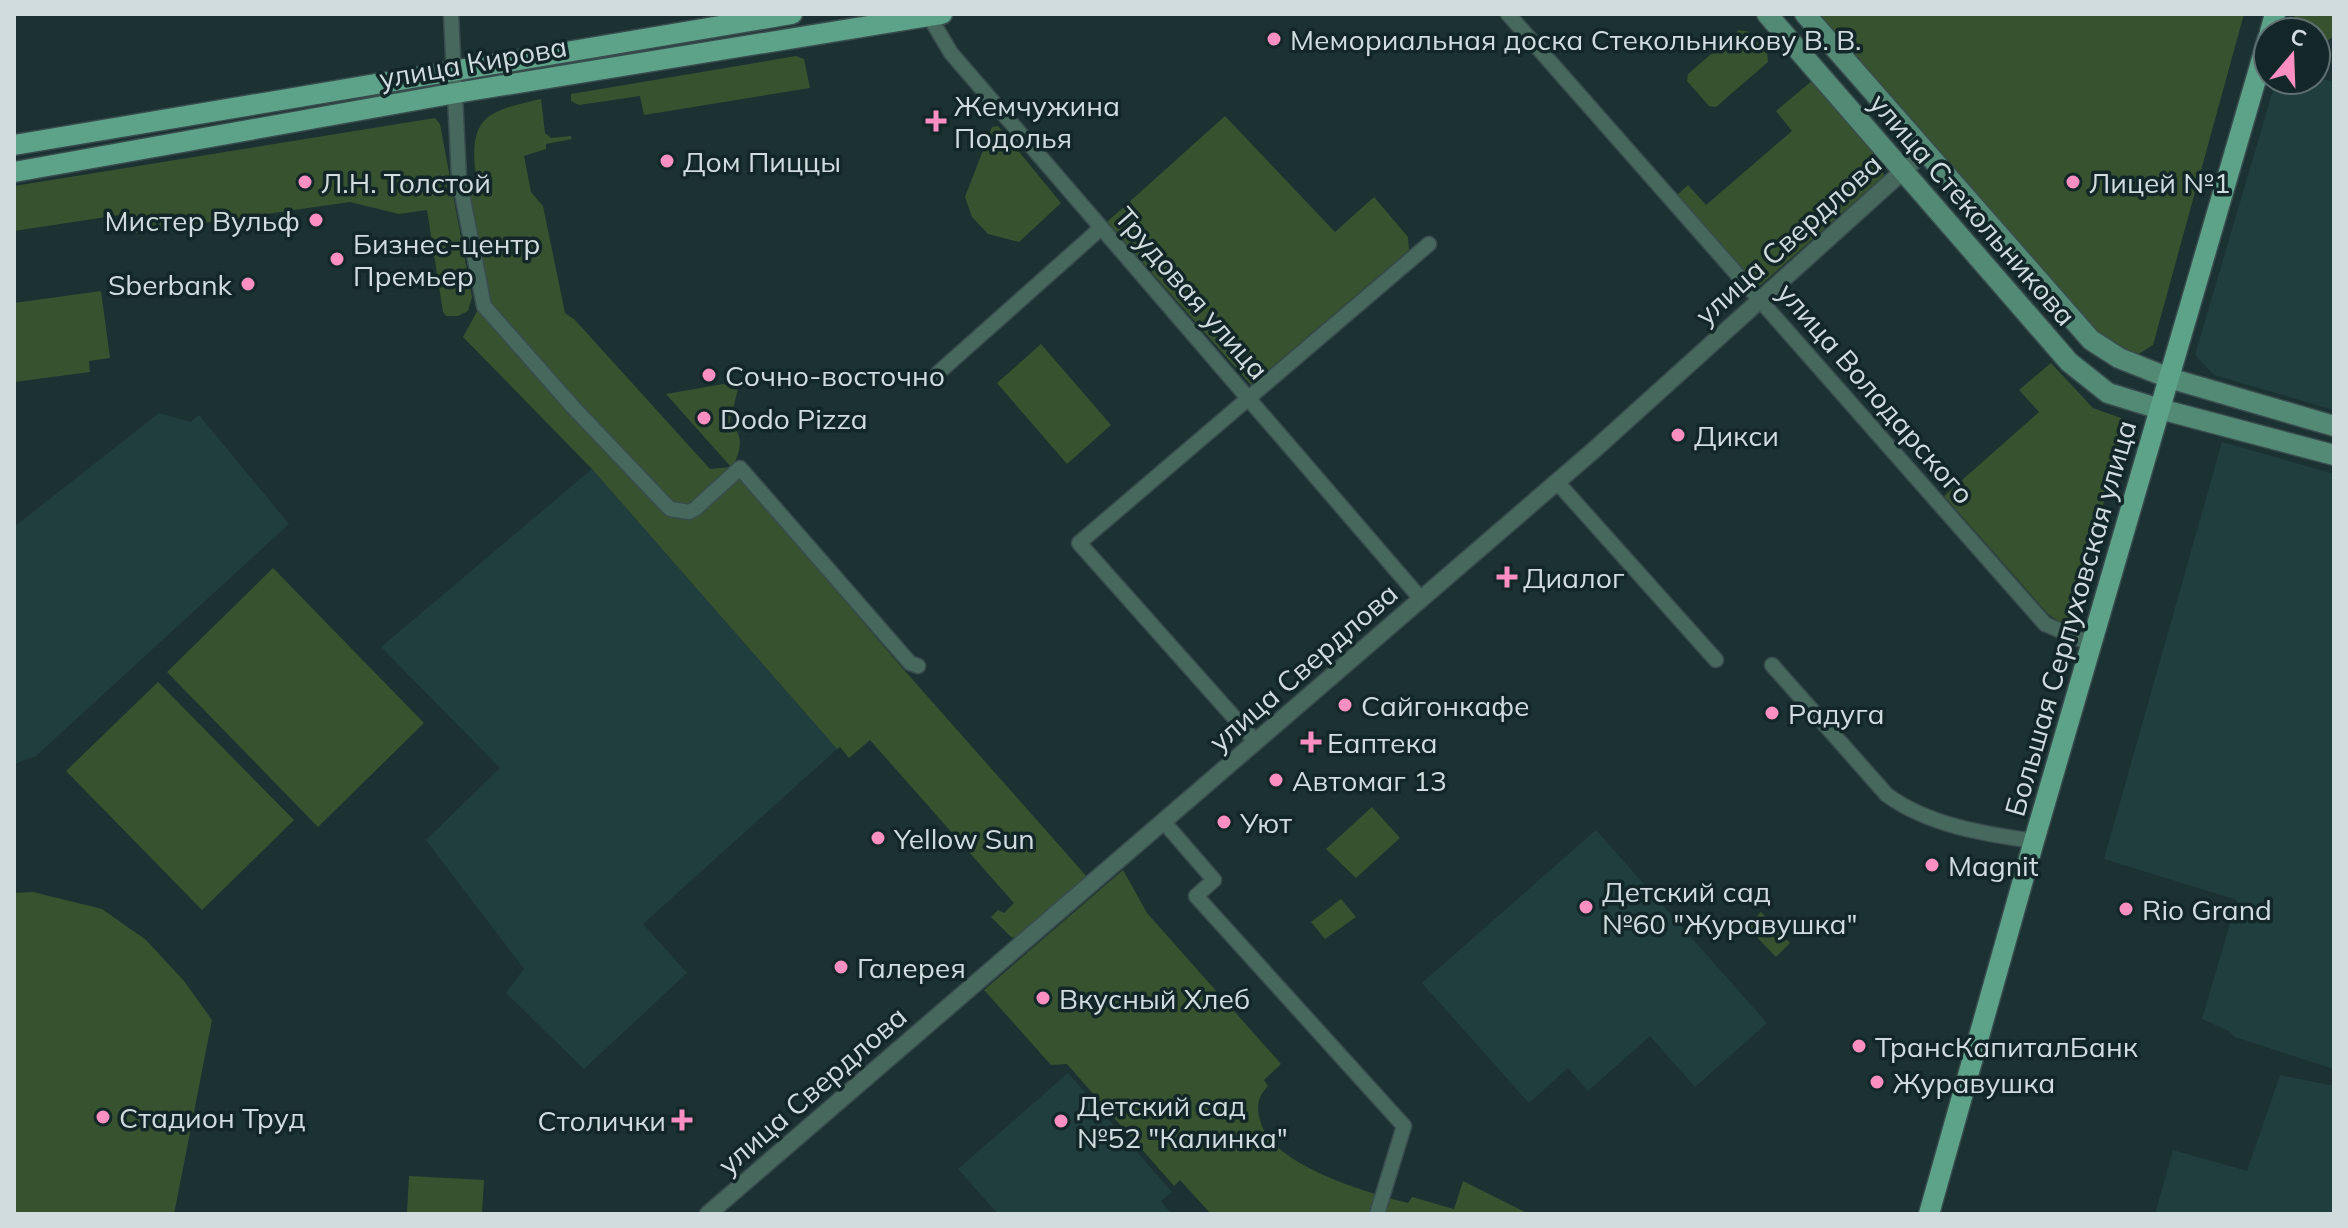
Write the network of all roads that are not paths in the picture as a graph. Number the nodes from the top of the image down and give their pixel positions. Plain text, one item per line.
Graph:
1 (451, 14) edge
2 (792, 14) edge
3 (1508, 14) edge
4 (1767, 14) edge
5 (1805, 14) edge
6 (936, 15) edge
7 (896, 18) edge
8 (455, 70) junction
9 (456, 93) junction
10 (2252, 93) edge
11 (14, 145) edge
12 (1924, 152) junction
13 (1903, 171) junction
14 (14, 172) edge
15 (1101, 228) junction
16 (1429, 244) dead end
17 (1760, 300) junction
18 (938, 373) dead end
19 (2169, 378) junction
20 (1248, 398) junction
21 (2160, 409) junction
22 (2334, 426) edge
23 (2334, 455) edge
24 (1557, 482) junction
25 (1421, 599) junction
26 (2091, 644) junction
27 (1716, 660) dead end
28 (1772, 665) dead end
29 (918, 666) dead end
30 (1256, 742) junction
31 (1163, 821) junction
32 (2034, 841) junction
33 (708, 1214) edge
34 (1377, 1214) edge
35 (1929, 1214) edge

1 - 8 street
2 - 8 main road, улица Кирова
3 - 17 street, улица Володарского
4 - 13 main road, улица Стекольникова
5 - 12 main road, улица Стекольникова
6 - 7 main road, улица Кирова
6 - 15 street, Трудовая улица
7 - 9 main road, улица Кирова
8 - 9 street
8 - 11 main road, улица Кирова
9 - 14 main road, улица Кирова
9 - 29 street
10 - 19 main road, Большая Серпуховская улица
12 - 13 street, улица Свердлова
12 - 19 main road, улица Стекольникова
13 - 17 street, улица Свердлова
13 - 21 main road, улица Стекольникова
15 - 18 street
15 - 20 street, Трудовая улица
16 - 20 street
17 - 24 street, улица Свердлова
17 - 26 street, улица Володарского
19 - 21 main road, Большая Серпуховская улица
19 - 22 main road, улица Стекольникова
20 - 25 street, Трудовая улица
20 - 30 street
21 - 23 main road, улица Стекольникова
21 - 26 main road, Большая Серпуховская улица
24 - 25 street, улица Свердлова
24 - 27 street
25 - 30 street, улица Свердлова
26 - 32 main road, Большая Серпуховская улица
28 - 32 street
30 - 31 street, улица Свердлова
31 - 33 street, улица Свердлова
31 - 34 street
32 - 35 main road, Большая Серпуховская улица

